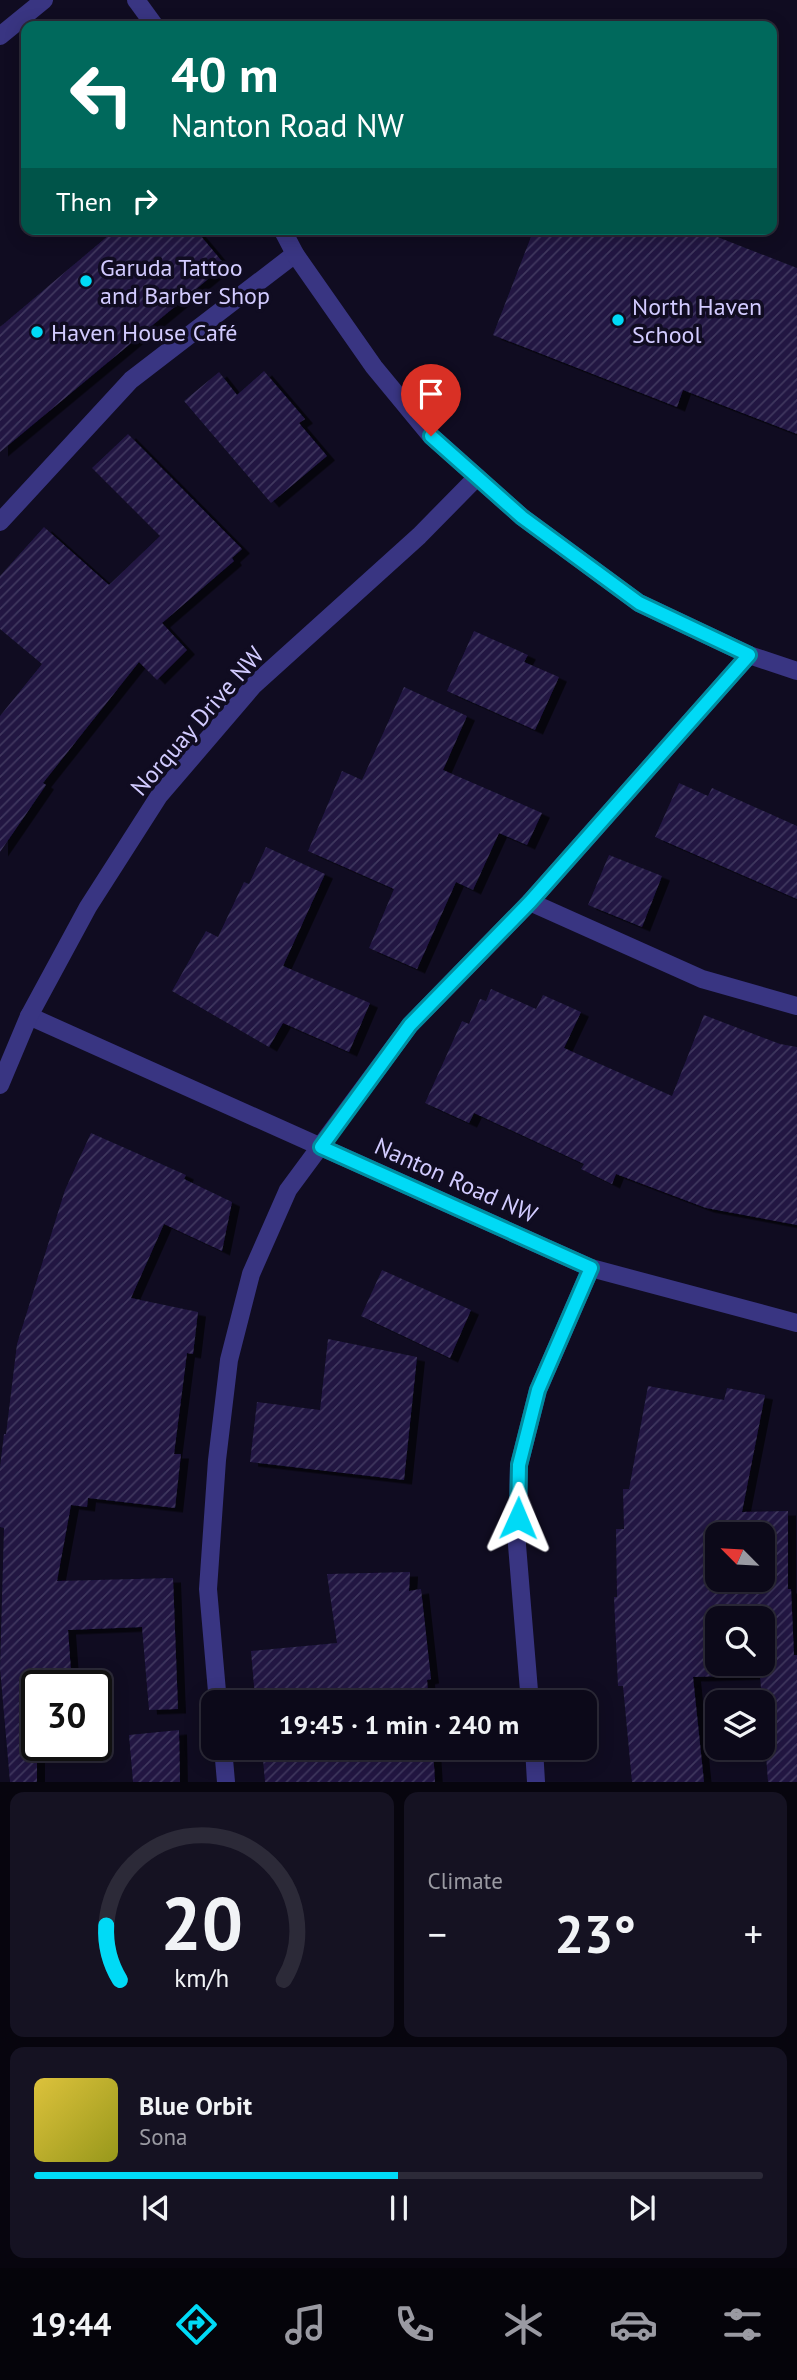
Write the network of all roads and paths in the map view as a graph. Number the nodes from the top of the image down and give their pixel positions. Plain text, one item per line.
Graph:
1 (44, 0) edge
2 (136, 0) edge
3 (151, 21) edge
4 (0, 36) edge
5 (285, 235) edge
6 (295, 254) junction
7 (477, 477) junction
8 (0, 522) edge
9 (749, 655) junction
10 (797, 671) edge
11 (530, 902) junction
12 (797, 1006) edge
13 (29, 1016) junction
14 (0, 1086) edge
15 (321, 1147) junction
16 (591, 1268) junction
17 (797, 1323) edge
18 (217, 1690) edge
19 (529, 1690) edge
20 (224, 1760) edge
21 (535, 1760) edge
22 (226, 1782) edge
23 (536, 1782) edge

1 - 4 street
2 - 3 street
5 - 6 street
6 - 7 street
6 - 8 street
7 - 9 street
7 - 13 street, Norquay Drive NW
9 - 10 street
9 - 11 street
11 - 12 street
11 - 15 street
13 - 14 street, Norquay Drive NW
13 - 15 street, Nanton Road NW
15 - 16 street, Nanton Road NW
15 - 18 street
16 - 17 street, Nanton Road NW
16 - 19 street
20 - 22 street
21 - 23 street

